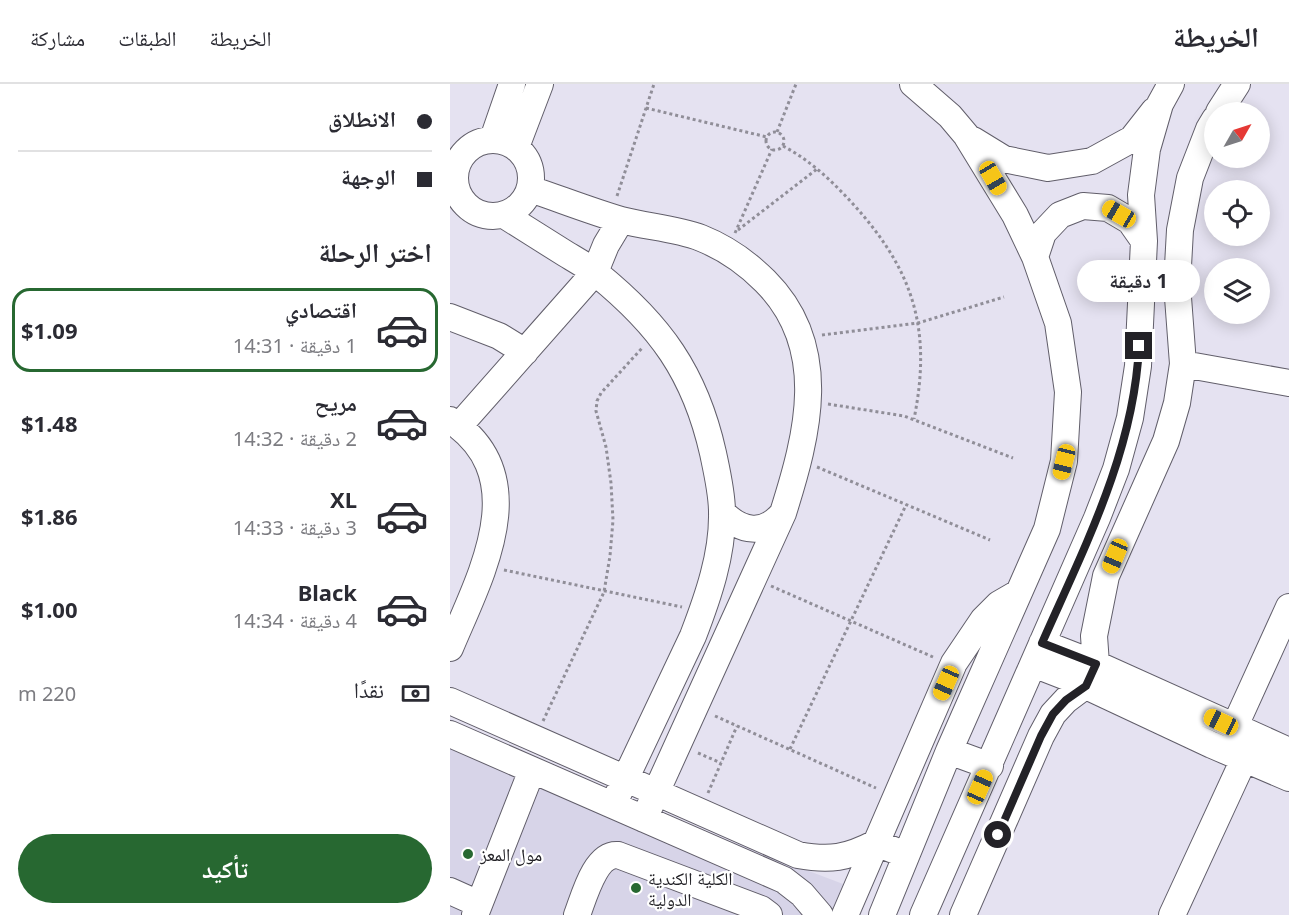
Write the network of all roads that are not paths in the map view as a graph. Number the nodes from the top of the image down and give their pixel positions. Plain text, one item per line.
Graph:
1 (512, 84) edge
2 (540, 84) edge
3 (913, 84) edge
4 (938, 84) edge
5 (1237, 84) edge
6 (1166, 94) edge
7 (1225, 102) edge
8 (958, 126) junction
9 (1204, 142) edge
10 (504, 143) junction
11 (453, 164) edge
12 (530, 189) junction
13 (455, 196) edge
14 (504, 215) junction
15 (616, 218) junction
16 (1144, 242) junction
17 (1035, 257) junction
18 (595, 272) junction
19 (450, 317) edge
20 (525, 352) junction
21 (1183, 364) junction
22 (1289, 383) edge
23 (455, 423) edge
24 (722, 512) junction
25 (783, 513) junction
26 (1018, 593) junction
27 (1289, 607) edge
28 (450, 648) edge
29 (1038, 654) junction
30 (1091, 675) junction
31 (450, 701) edge
32 (1222, 732) junction
33 (450, 734) edge
34 (949, 751) junction
35 (1289, 751) edge
36 (1252, 753) junction
37 (990, 766) junction
38 (531, 770) junction
39 (625, 778) junction
40 (1289, 778) edge
41 (655, 792) junction
42 (613, 805) junction
43 (644, 819) junction
44 (876, 843) junction
45 (906, 855) junction
46 (750, 865) junction
47 (450, 891) edge
48 (739, 900) junction
49 (477, 909) edge
50 (577, 915) edge
51 (769, 915) edge
52 (820, 915) edge
53 (845, 915) edge
54 (882, 915) edge
55 (923, 915) edge
56 (963, 915) edge
57 (1172, 915) edge

1 - 10 street
2 - 10 street
3 - 8 street
4 - 8 street
5 - 7 street
6 - 8 street
6 - 16 street
8 - 17 street
9 - 21 street
10 - 11 street
10 - 12 street
11 - 13 street
12 - 14 street
12 - 15 street
13 - 14 street
14 - 18 street
15 - 18 street
15 - 25 street
16 - 17 street
16 - 29 street
17 - 26 street
18 - 20 street
18 - 24 street
19 - 20 street
20 - 23 street
21 - 22 street
21 - 30 street
23 - 28 street
24 - 25 street
24 - 39 street
25 - 41 street
26 - 34 street
26 - 44 street
27 - 32 street
29 - 30 street
29 - 37 street
30 - 32 street
30 - 56 street
31 - 39 street
32 - 36 street
33 - 38 street
34 - 37 street
34 - 45 street
35 - 36 street
36 - 40 street
36 - 57 street
37 - 55 street
38 - 42 street
38 - 49 street
39 - 41 street
39 - 42 street
41 - 43 street
41 - 44 street
42 - 43 street
43 - 46 street
44 - 45 street
44 - 53 street
45 - 54 street
46 - 48 street
46 - 52 street
47 - 49 street
48 - 50 street
48 - 51 street

